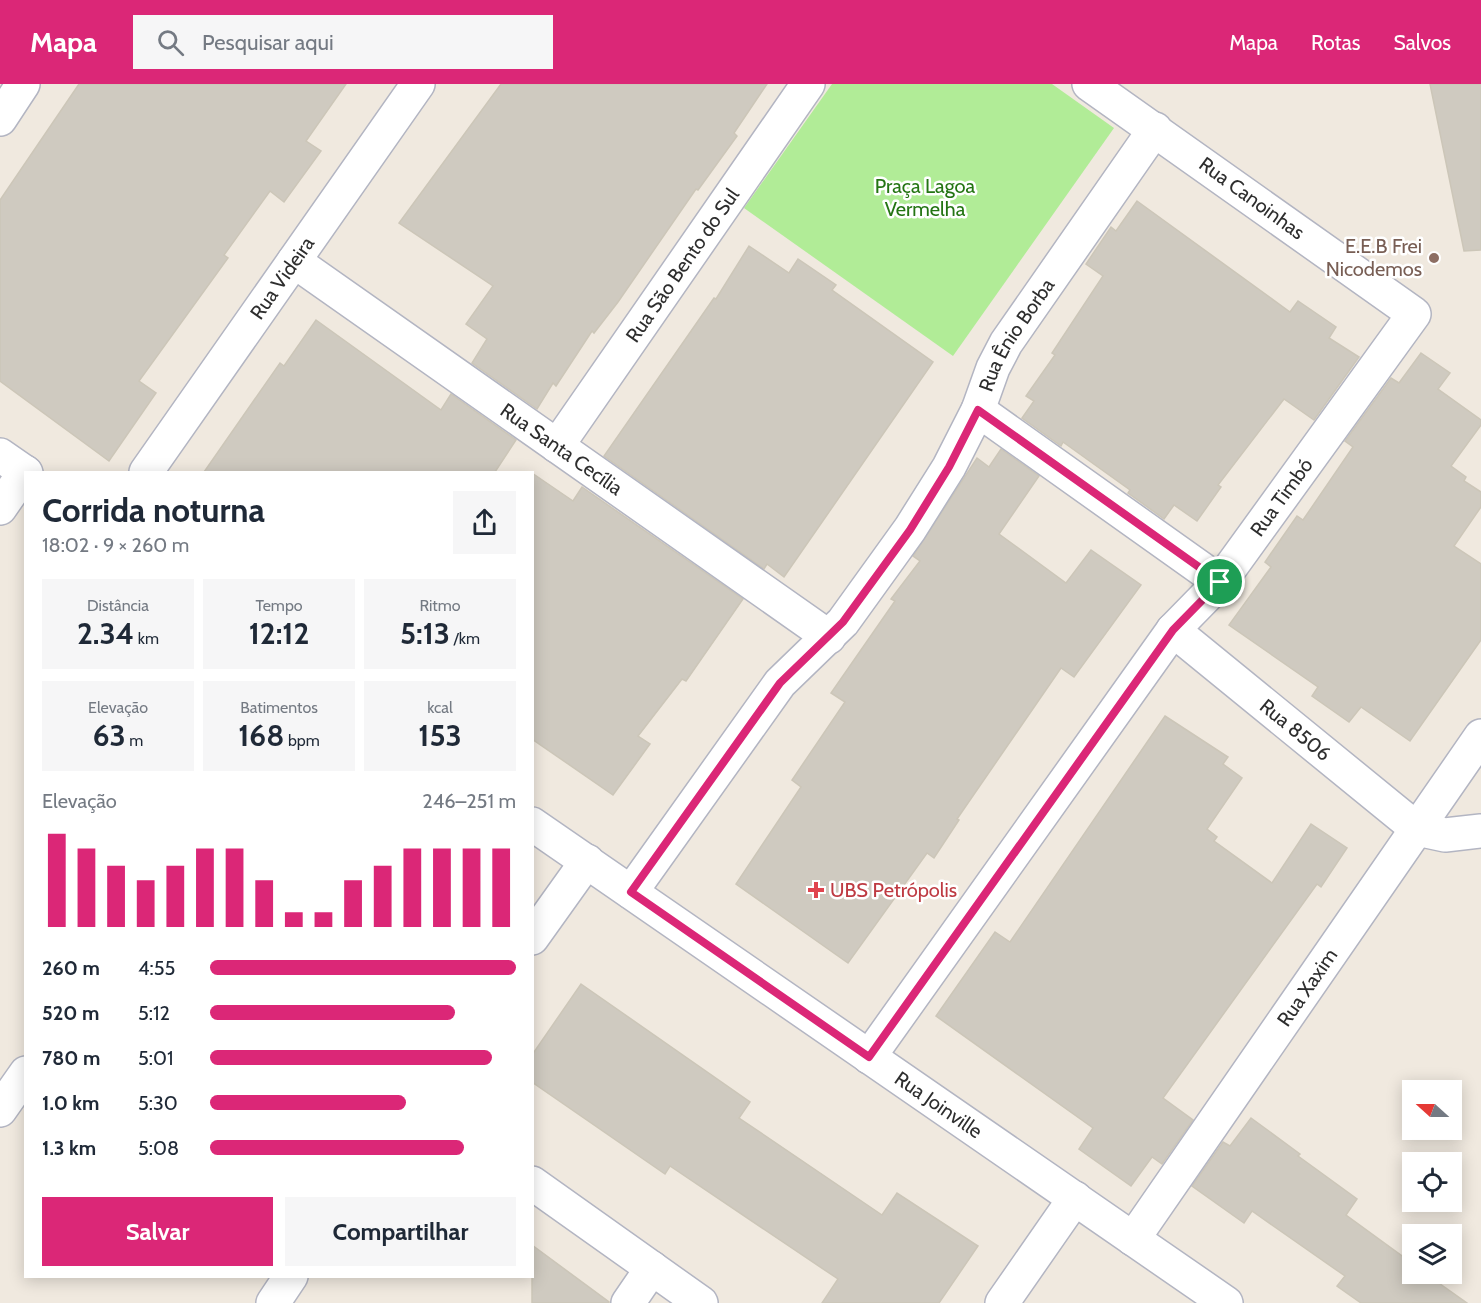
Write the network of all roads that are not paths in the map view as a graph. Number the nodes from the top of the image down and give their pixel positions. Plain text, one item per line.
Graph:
1 (24, 84) edge
2 (418, 84) edge
3 (808, 84) edge
4 (1089, 84) edge
5 (0, 119) edge
6 (1155, 129) junction
7 (294, 261) junction
8 (1414, 314) joint
9 (978, 410) junction
10 (557, 446) junction
11 (0, 455) edge
12 (147, 471) edge
13 (24, 472) edge
14 (24, 474) edge
15 (0, 508) edge
16 (1220, 582) junction
17 (1173, 630) junction
18 (829, 637) junction
19 (1481, 736) edge
20 (534, 825) edge
21 (1417, 829) junction
22 (1481, 831) edge
23 (587, 861) junction
24 (631, 892) junction
25 (534, 935) edge
26 (869, 1057) junction
27 (24, 1076) edge
28 (0, 1110) edge
29 (534, 1184) edge
30 (1075, 1198) junction
31 (1133, 1239) junction
32 (652, 1268) junction
33 (290, 1278) edge
34 (273, 1303) edge
35 (628, 1303) edge
36 (701, 1303) edge
37 (1002, 1303) edge
38 (1226, 1303) edge

1 - 5 street
2 - 7 street, Rua Videira
3 - 10 street, Rua São Bento do Sul
4 - 6 street, Rua Canoinhas
6 - 8 street, Rua Canoinhas
6 - 9 street, Rua Ênio Borba
7 - 10 street, Rua Santa Cecília
7 - 12 street, Rua Videira
8 - 16 street, Rua Timbó
9 - 16 street
9 - 18 street, Rua Ênio Borba
10 - 18 street, Rua Santa Cecília
11 - 13 street
14 - 15 street
16 - 17 street, Rua Timbó
17 - 21 street, Rua 8506
17 - 26 street, Rua Timbó
18 - 24 street, Rua Ênio Borba
19 - 21 street, Rua Xaxim
20 - 23 street, Rua Joinville
21 - 22 street
21 - 31 street, Rua Xaxim
23 - 24 street, Rua Joinville
23 - 25 street
24 - 26 street, Rua Joinville
26 - 30 street, Rua Joinville
27 - 28 street
29 - 32 street
30 - 31 street, Rua Joinville
30 - 37 street
31 - 38 street, Rua Joinville
32 - 35 street
32 - 36 street
33 - 34 street

